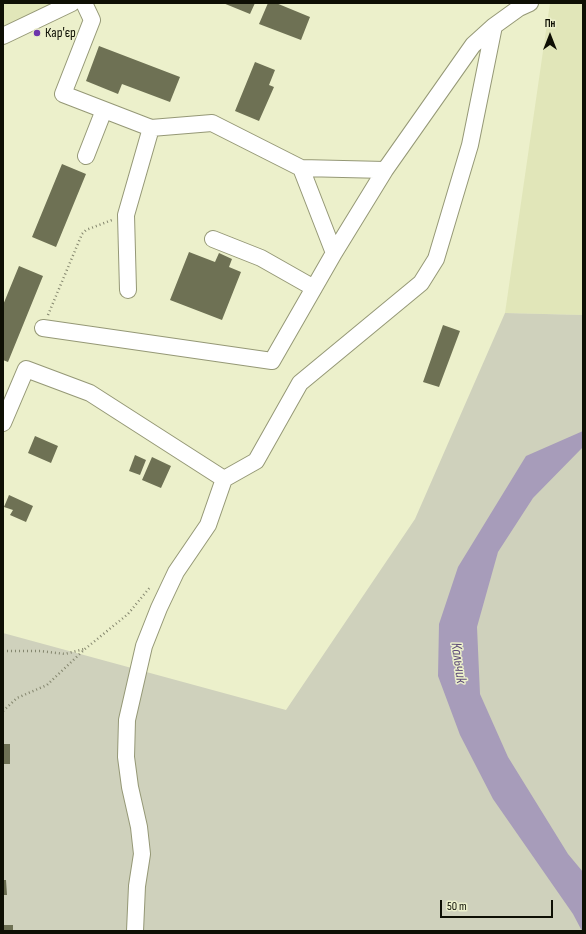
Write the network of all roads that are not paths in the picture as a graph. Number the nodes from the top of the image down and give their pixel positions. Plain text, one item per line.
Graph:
1 (72, 3) edge
2 (84, 3) edge
3 (530, 3) edge
4 (494, 26) junction
5 (3, 36) edge
6 (104, 110) junction
7 (151, 128) junction
8 (86, 156) dead end
9 (301, 168) junction
10 (385, 170) junction
11 (213, 239) dead end
12 (334, 253) junction
13 (314, 288) junction
14 (128, 290) dead end
15 (43, 328) road end
16 (3, 423) edge
17 (224, 479) junction
18 (135, 931) edge

1 - 5 street
2 - 6 street
3 - 4 street
4 - 10 street
4 - 17 street
6 - 7 street
6 - 8 street
7 - 9 street
7 - 14 street
9 - 10 street
9 - 12 street
10 - 12 street
11 - 13 street
12 - 13 street
13 - 15 street
16 - 17 street
17 - 18 street

